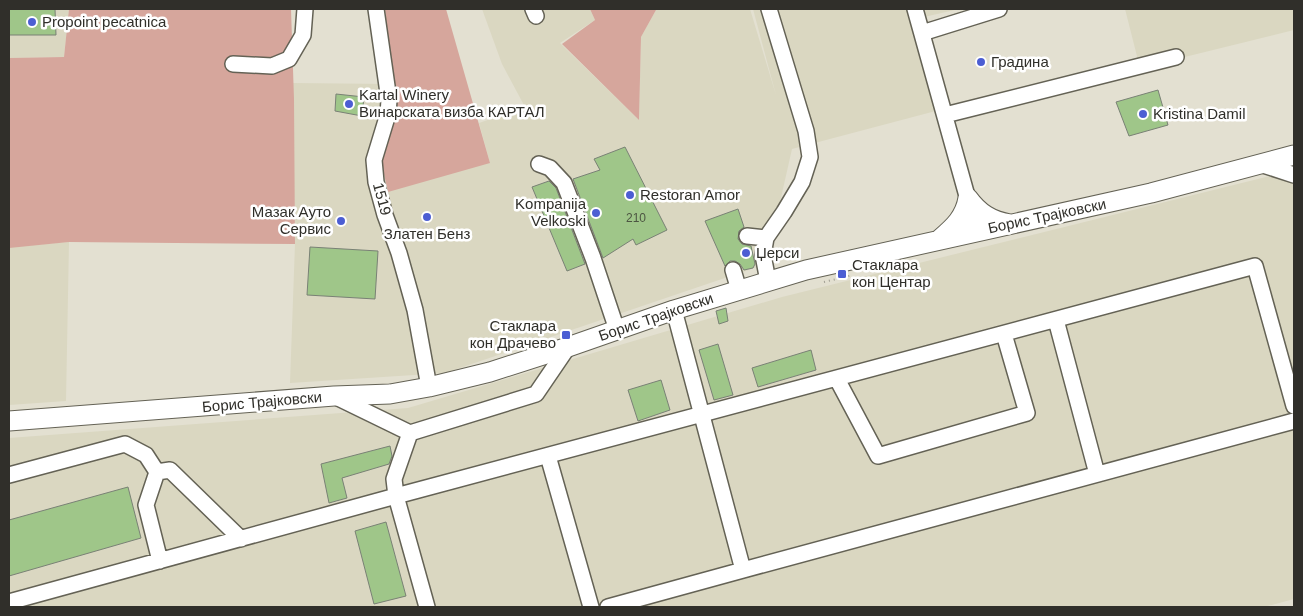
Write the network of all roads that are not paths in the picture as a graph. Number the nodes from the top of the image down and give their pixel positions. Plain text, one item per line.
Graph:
1 (305, 9) edge
2 (376, 9) edge
3 (770, 9) edge
4 (915, 9) edge
5 (999, 9) edge
6 (922, 33) junction
7 (1176, 56) dead end
8 (233, 64) dead end
9 (945, 115) junction
10 (1294, 155) edge
11 (539, 164) dead end
12 (1260, 164) junction
13 (1294, 175) edge
14 (968, 198) junction
15 (1013, 224) junction
16 (977, 232) junction
17 (747, 236) dead end
18 (766, 238) junction
19 (939, 240) junction
20 (733, 270) dead end
21 (768, 281) junction
22 (739, 290) junction
23 (674, 310) junction
24 (1056, 320) junction
25 (616, 330) junction
26 (1004, 334) junction
27 (568, 347) junction
28 (837, 379) junction
29 (429, 387) junction
30 (334, 396) junction
31 (1294, 406) edge
32 (702, 415) junction
33 (1294, 421) edge
34 (9, 422) edge
35 (410, 433) junction
36 (548, 456) junction
37 (157, 472) junction
38 (1097, 474) junction
39 (9, 475) edge
40 (396, 496) junction
41 (241, 539) junction
42 (160, 561) junction
43 (743, 570) junction
44 (9, 602) edge
45 (427, 607) edge
46 (591, 607) edge
47 (608, 607) edge

1 - 8 street
2 - 29 street, 1519
3 - 18 street
4 - 6 street
5 - 6 street
6 - 9 street
7 - 9 street
9 - 14 street
10 - 12 main road, Борис Трајковски
11 - 25 street
12 - 13 street
12 - 15 main road, Борис Трајковски
14 - 15 main road
14 - 16 street
14 - 19 main road
15 - 16 main road, Борис Трајковски
16 - 19 main road, Борис Трајковски
17 - 18 street
18 - 21 street
19 - 21 main road, Борис Трајковски
20 - 22 street
21 - 22 main road, Борис Трајковски
22 - 23 main road, Борис Трајковски
23 - 25 main road, Борис Трајковски
23 - 32 street
24 - 26 street
24 - 31 street
24 - 38 street
25 - 27 main road, Борис Трајковски
26 - 28 street
26 - 28 street
27 - 29 main road, Борис Трајковски
27 - 35 street
28 - 32 street
29 - 30 main road, Борис Трајковски
30 - 34 main road, Борис Трајковски
30 - 35 street
32 - 36 street
32 - 43 street
33 - 38 street
35 - 40 street
36 - 40 street
36 - 46 street
37 - 39 street
37 - 41 street
37 - 42 street
38 - 43 street
40 - 41 street
40 - 45 street
41 - 42 street
42 - 44 street
43 - 47 street

